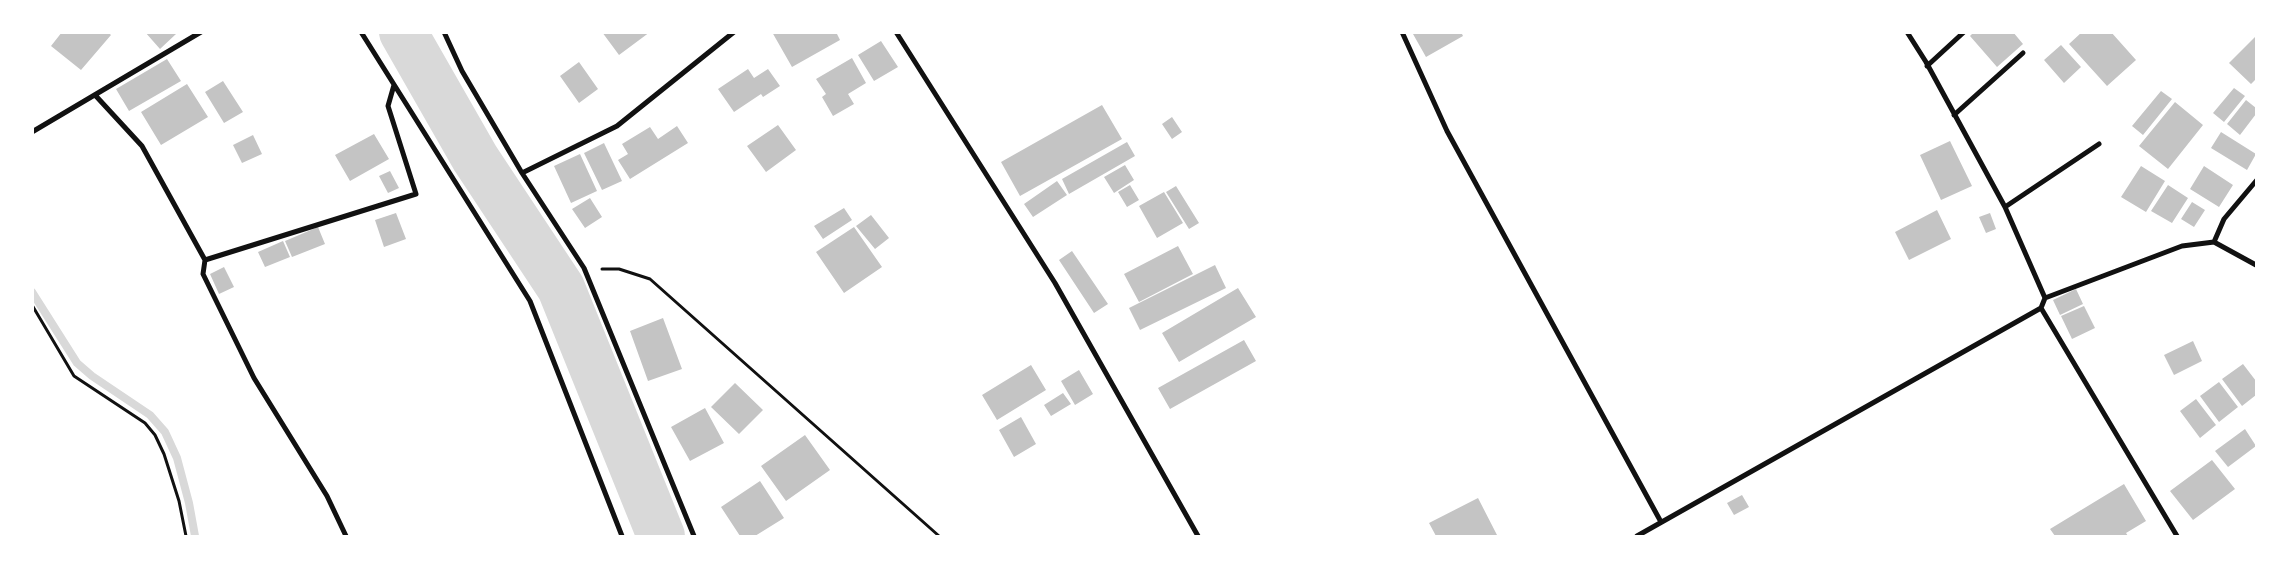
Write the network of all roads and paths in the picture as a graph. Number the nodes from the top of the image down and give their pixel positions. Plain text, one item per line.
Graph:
1 (201, 32) edge
2 (361, 32) edge
3 (444, 32) edge
4 (734, 32) edge
5 (896, 32) edge
6 (1402, 32) edge
7 (1907, 32) edge
8 (1964, 32) edge
9 (2023, 53) dead end
10 (1927, 66) junction
11 (394, 85) junction
12 (94, 95) junction
13 (1954, 114) junction
14 (32, 132) edge
15 (2099, 144) dead end
16 (522, 173) junction
17 (2256, 181) edge
18 (2006, 207) junction
19 (2214, 242) junction
20 (206, 260) junction
21 (2256, 265) edge
22 (584, 268) junction
23 (2045, 298) junction
24 (32, 305) edge
25 (2041, 308) junction
26 (1661, 522) junction
27 (186, 536) edge
28 (346, 536) edge
29 (622, 536) edge
30 (694, 536) edge
31 (939, 536) edge
32 (1198, 536) edge
33 (1637, 536) edge
34 (2176, 536) edge

1 - 12 street
2 - 11 street
3 - 16 street
4 - 16 street
5 - 32 street
6 - 26 street
7 - 10 street
8 - 10 street
9 - 13 street
10 - 13 street
11 - 20 street
11 - 29 street
12 - 14 street
12 - 20 street
13 - 18 street
15 - 18 street
16 - 22 street
17 - 19 street
18 - 23 street
19 - 21 street
19 - 23 street
20 - 28 street
22 - 30 street
22 - 31 path
23 - 25 street
24 - 27 path
25 - 26 street
25 - 34 street
26 - 33 street

